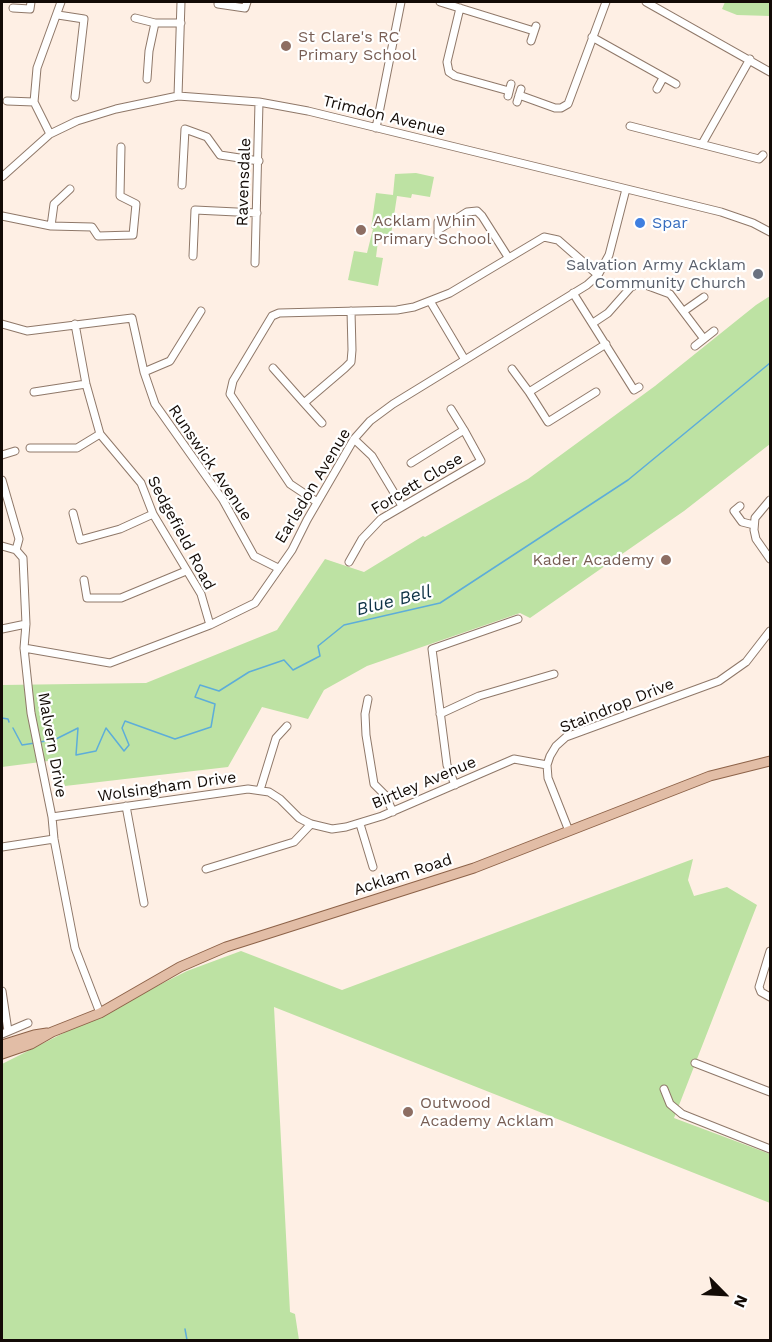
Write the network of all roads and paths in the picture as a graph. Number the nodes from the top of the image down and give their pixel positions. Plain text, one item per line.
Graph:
1 (31, 2) edge
2 (61, 2) edge
3 (181, 2) edge
4 (247, 2) edge
5 (401, 2) edge
6 (440, 2) edge
7 (606, 2) edge
8 (646, 2) edge
9 (218, 4) dead end
10 (13, 8) dead end
11 (460, 8) junction
12 (58, 15) junction
13 (135, 18) dead end
14 (155, 23) junction
15 (181, 23) junction
16 (592, 37) junction
17 (531, 41) dead end
18 (750, 59) junction
19 (771, 72) edge
20 (663, 78) junction
21 (147, 79) dead end
22 (676, 84) dead end
23 (657, 89) dead end
24 (509, 90) dead end
25 (519, 95) dead end
26 (178, 96) junction
27 (75, 98) dead end
28 (7, 101) dead end
29 (34, 102) junction
30 (259, 102) junction
31 (630, 126) dead end
32 (376, 128) junction
33 (50, 134) junction
34 (702, 144) junction
35 (121, 147) dead end
36 (760, 160) dead end
37 (259, 161) junction
38 (2, 177) edge
39 (182, 185) dead end
40 (70, 189) dead end
41 (626, 189) junction
42 (257, 213) junction
43 (2, 216) edge
44 (51, 226) junction
45 (438, 229) dead end
46 (771, 232) edge
47 (193, 256) dead end
48 (508, 257) junction
49 (255, 263) dead end
50 (598, 275) junction
51 (573, 293) junction
52 (704, 297) dead end
53 (430, 302) junction
54 (201, 311) dead end
55 (351, 311) junction
56 (684, 311) junction
57 (593, 323) junction
58 (2, 324) edge
59 (75, 324) junction
60 (714, 331) dead end
61 (704, 339) junction
62 (606, 344) junction
63 (695, 346) dead end
64 (465, 360) junction
65 (273, 368) dead end
66 (512, 369) dead end
67 (144, 372) junction
68 (86, 384) junction
69 (634, 390) dead end
70 (34, 392) dead end
71 (529, 392) junction
72 (591, 392) dead end
73 (304, 403) junction
74 (451, 409) dead end
75 (322, 423) dead end
76 (464, 430) junction
77 (100, 434) junction
78 (354, 439) junction
79 (30, 448) dead end
80 (15, 452) dead end
81 (2, 455) edge
82 (411, 463) dead end
83 (2, 480) edge
84 (771, 500) edge
85 (317, 502) junction
86 (402, 506) junction
87 (740, 506) dead end
88 (73, 513) dead end
89 (153, 514) junction
90 (754, 525) junction
91 (2, 546) edge
92 (16, 550) junction
93 (771, 559) edge
94 (349, 562) dead end
95 (278, 568) junction
96 (186, 571) junction
97 (84, 580) dead end
98 (518, 619) dead end
99 (26, 624) junction
100 (210, 625) junction
101 (2, 629) edge
102 (771, 631) edge
103 (763, 643) junction
104 (771, 646) edge
105 (24, 648) junction
106 (554, 674) dead end
107 (368, 699) dead end
108 (440, 714) junction
109 (287, 726) dead end
110 (771, 761) edge
111 (547, 765) junction
112 (455, 785) junction
113 (260, 790) junction
114 (126, 806) junction
115 (393, 812) junction
116 (52, 817) junction
117 (311, 824) junction
118 (360, 825) junction
119 (569, 831) junction
120 (54, 839) junction
121 (2, 846) edge
122 (373, 867) dead end
123 (206, 869) dead end
124 (144, 903) dead end
125 (771, 951) edge
126 (2, 991) edge
127 (771, 997) edge
128 (100, 1013) junction
129 (28, 1023) dead end
130 (5, 1032) edge
131 (52, 1032) junction
132 (2, 1045) edge
133 (2, 1054) edge
134 (695, 1063) dead end
135 (664, 1089) dead end
136 (771, 1092) edge
137 (771, 1149) edge

1 - 10 street
2 - 12 street
3 - 15 street
4 - 9 street
5 - 32 street
6 - 11 street
7 - 16 street
8 - 18 street
11 - 17 street
11 - 24 street
12 - 27 street
12 - 29 street
13 - 14 street
14 - 15 street
14 - 21 street
15 - 26 street
16 - 20 street
16 - 25 street
18 - 19 street
18 - 34 street
20 - 22 street
20 - 23 street
26 - 30 street, Trimdon Avenue
26 - 33 street, Trimdon Avenue
28 - 29 street
29 - 33 street
30 - 32 street, Trimdon Avenue
30 - 37 street, Ravensdale
31 - 34 street
32 - 41 street, Trimdon Avenue
33 - 38 street, Trimdon Avenue
34 - 36 street
35 - 44 street
37 - 39 street
37 - 42 street, Ravensdale
40 - 44 street
41 - 46 street, Trimdon Avenue
41 - 50 street, Earlsdon Avenue
42 - 47 street
42 - 49 street, Ravensdale
43 - 44 street
45 - 48 street
48 - 50 street
48 - 53 street
50 - 51 street, Earlsdon Avenue
51 - 57 street
51 - 64 street, Earlsdon Avenue
52 - 56 street
53 - 55 street
53 - 64 street
54 - 67 street
55 - 73 street
55 - 85 street
56 - 57 street
56 - 61 street
57 - 62 street
58 - 59 street
59 - 67 street, Runswick Avenue
59 - 68 street, Sedgefield Road
60 - 61 street
61 - 63 street
62 - 69 street
62 - 71 street
64 - 78 street, Earlsdon Avenue
65 - 73 street
66 - 71 street
67 - 95 street, Runswick Avenue
68 - 70 street
68 - 77 street, Sedgefield Road
71 - 72 street
73 - 75 street
74 - 76 street
76 - 82 street
76 - 86 street, Forcett Close
77 - 79 street
77 - 89 street, Sedgefield Road
78 - 85 street, Earlsdon Avenue
78 - 86 street
80 - 81 street
83 - 92 street, Malvern Drive
84 - 90 street
85 - 95 street, Earlsdon Avenue
86 - 94 street, Forcett Close
87 - 90 street
88 - 89 street
89 - 96 street, Sedgefield Road
90 - 93 street
91 - 92 street
92 - 99 street, Malvern Drive
95 - 100 street, Earlsdon Avenue
96 - 97 street
96 - 100 street, Sedgefield Road
98 - 108 street
99 - 101 street
99 - 105 street, Malvern Drive
100 - 105 street, Earlsdon Avenue
102 - 103 street, Staindrop Drive
103 - 104 street
103 - 111 street, Staindrop Drive
105 - 116 street, Malvern Drive
106 - 108 street
107 - 115 street
108 - 112 street
109 - 113 street
110 - 119 main road, Acklam Road
111 - 112 street, Birtley Avenue
111 - 119 street
112 - 115 street, Birtley Avenue
113 - 114 street, Wolsingham Drive
113 - 117 street, Wolsingham Drive
114 - 116 street, Wolsingham Drive
114 - 124 street
115 - 118 street, Birtley Avenue
116 - 120 street, Malvern Drive
117 - 118 street, Birtley Avenue
117 - 123 street
118 - 122 street
119 - 128 main road, Acklam Road
120 - 121 street
120 - 128 street, Malvern Drive
125 - 127 street
126 - 130 street
128 - 131 main road, Acklam Road
129 - 130 street
131 - 132 main road, Acklam Road
131 - 133 main road, Acklam Road
134 - 136 street
135 - 137 street

